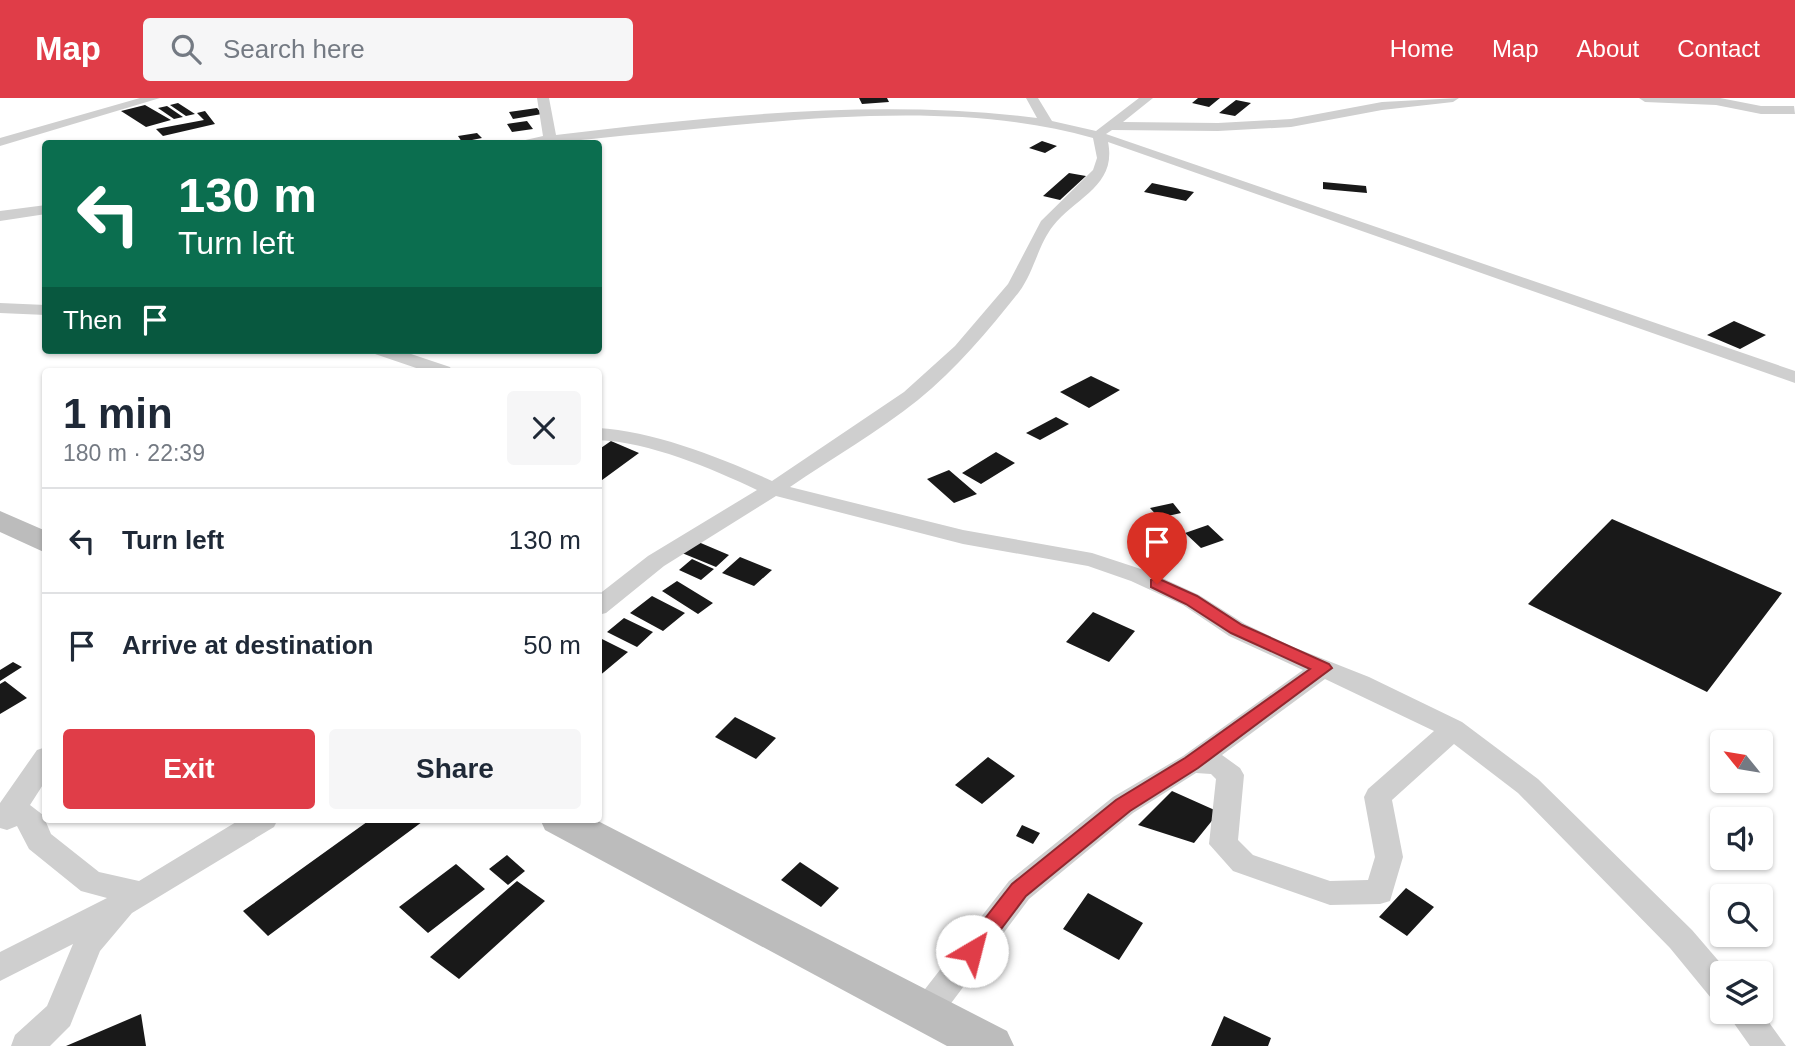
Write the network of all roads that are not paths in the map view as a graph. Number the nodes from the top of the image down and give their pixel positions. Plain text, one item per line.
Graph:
1 (154, 98) edge
2 (543, 98) edge
3 (1032, 98) edge
4 (1147, 98) edge
5 (1453, 98) edge
6 (1645, 98) edge
7 (1790, 98) edge
8 (1795, 111) edge
9 (1046, 122) junction
10 (1104, 130) junction
11 (550, 139) junction
12 (543, 140) edge
13 (0, 142) edge
14 (42, 210) edge
15 (0, 216) edge
16 (0, 308) edge
17 (42, 310) edge
18 (393, 354) edge
19 (434, 368) edge
20 (1795, 377) edge
21 (602, 434) edge
22 (773, 489) junction
23 (0, 520) edge
24 (42, 542) edge
25 (602, 604) edge
26 (1323, 668) junction
27 (1453, 729) junction
28 (42, 763) edge
29 (1192, 763) junction
30 (5, 818) edge
31 (258, 823) edge
32 (567, 823) edge
33 (119, 905) junction
34 (0, 967) edge
35 (1710, 974) edge
36 (926, 1012) junction
37 (1752, 1024) edge
38 (27, 1046) edge
39 (991, 1046) edge
40 (1770, 1046) edge

1 - 13 street
2 - 11 street
3 - 9 street
4 - 10 street
5 - 10 street
6 - 8 street
7 - 8 street
9 - 10 street
9 - 11 street
10 - 20 street
10 - 22 street
11 - 12 street
14 - 15 street
16 - 17 street
18 - 19 street
21 - 22 street
22 - 25 street
22 - 26 street
23 - 24 street
26 - 27 street
26 - 29 street
27 - 29 street
27 - 35 street
28 - 30 street
29 - 36 street
30 - 33 street
31 - 33 street
32 - 36 street
33 - 34 street
33 - 38 street
36 - 39 street
37 - 40 street

